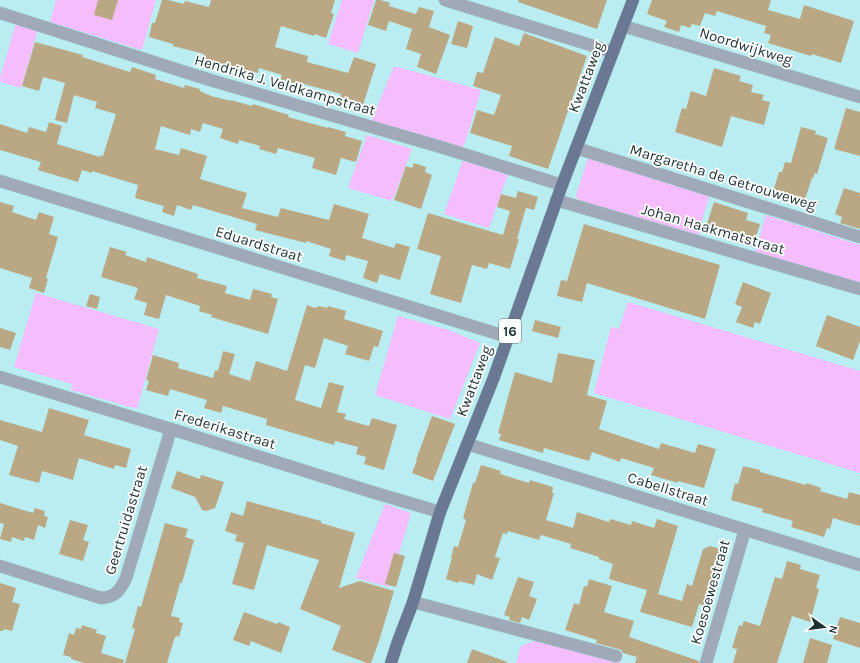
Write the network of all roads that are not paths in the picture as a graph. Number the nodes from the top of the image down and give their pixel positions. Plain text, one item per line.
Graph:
1 (445, 0) edge
2 (633, 0) edge
3 (0, 13) edge
4 (623, 26) junction
5 (614, 52) junction
6 (860, 97) edge
7 (576, 148) junction
8 (0, 181) edge
9 (562, 185) junction
10 (556, 200) junction
11 (860, 236) edge
12 (860, 289) edge
13 (508, 337) junction
14 (0, 377) edge
15 (171, 429) junction
16 (467, 444) junction
17 (440, 512) junction
18 (745, 530) junction
19 (860, 565) edge
20 (0, 566) edge
21 (413, 602) junction
22 (616, 656) dead end
23 (391, 663) edge
24 (706, 663) edge

1 - 5 street
2 - 4 main road, Kwattaweg / 16
3 - 9 street, Hendrika J. Veldkampstraat
4 - 5 main road, Kwattaweg / 16
4 - 6 street, Noordwijkweg
5 - 7 main road, Kwattaweg / 16
7 - 9 main road, Kwattaweg / 16
7 - 11 street, Margaretha de Getrouweweg
8 - 13 street, Eduardstraat
9 - 10 main road, Kwattaweg / 16
10 - 12 street, Johan Haakmatstraat
10 - 13 main road, Kwattaweg / 16
13 - 16 main road, Kwattaweg / 16
14 - 15 street, Frederikastraat
15 - 17 street, Frederikastraat
15 - 20 street, Geertruidastraat
16 - 17 main road, Kwattaweg / 16
16 - 18 street, Cabellstraat
17 - 21 main road, Kwattaweg / 16
18 - 19 street, Cabellstraat
18 - 24 street, Koesoewestraat
21 - 22 street
21 - 23 main road, Kwattaweg / 16

